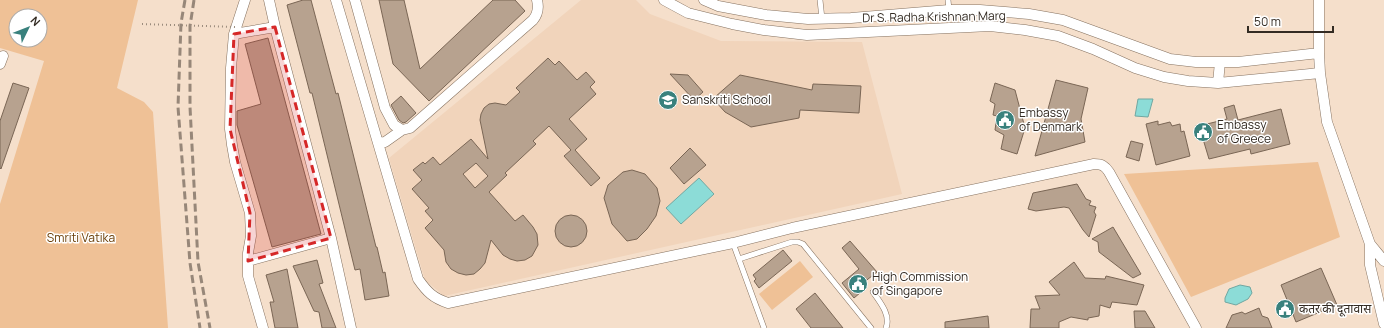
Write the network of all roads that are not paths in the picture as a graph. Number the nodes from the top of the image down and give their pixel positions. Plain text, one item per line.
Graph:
1 (245, 0) edge
2 (269, 0) edge
3 (336, 0) edge
4 (355, 0) edge
5 (537, 0) edge
6 (664, 0) edge
7 (704, 0) edge
8 (820, 0) edge
9 (1319, 0) edge
10 (948, 5) edge
11 (808, 19) junction
12 (822, 19) junction
13 (276, 27) junction
14 (235, 31) junction
15 (806, 35) junction
16 (1318, 53) junction
17 (1220, 62) junction
18 (1320, 73) junction
19 (1218, 83) junction
20 (402, 130) junction
21 (378, 143) junction
22 (331, 238) junction
23 (733, 243) junction
24 (1370, 244) junction
25 (739, 259) junction
26 (248, 261) junction
27 (1384, 261) edge
28 (873, 292) dead end
29 (1384, 324) edge
30 (263, 328) edge
31 (351, 328) edge
32 (764, 328) edge
33 (871, 328) edge
34 (886, 328) edge
35 (1196, 328) edge

1 - 14 street
2 - 13 street
3 - 21 street
4 - 20 street
5 - 20 street
6 - 15 street, Dr S. Radha Krishnan Marg
7 - 11 street, Dr S. Radha Krishnan Marg
8 - 12 lane
9 - 16 street
10 - 12 street, Dr S. Radha Krishnan Marg
10 - 17 street, Dr S. Radha Krishnan Marg
11 - 12 street, Dr S. Radha Krishnan Marg
11 - 15 street
13 - 14 street
13 - 22 street
14 - 26 street
15 - 19 street, Dr S. Radha Krishnan Marg
16 - 17 street, Dr S. Radha Krishnan Marg
16 - 18 street
17 - 19 street
18 - 19 street, Dr S. Radha Krishnan Marg
18 - 24 street
20 - 21 street
21 - 23 street
22 - 26 street
22 - 31 street
23 - 25 lane
23 - 35 street
24 - 27 street
24 - 29 street
25 - 32 lane
25 - 33 lane
26 - 30 street
28 - 34 lane

